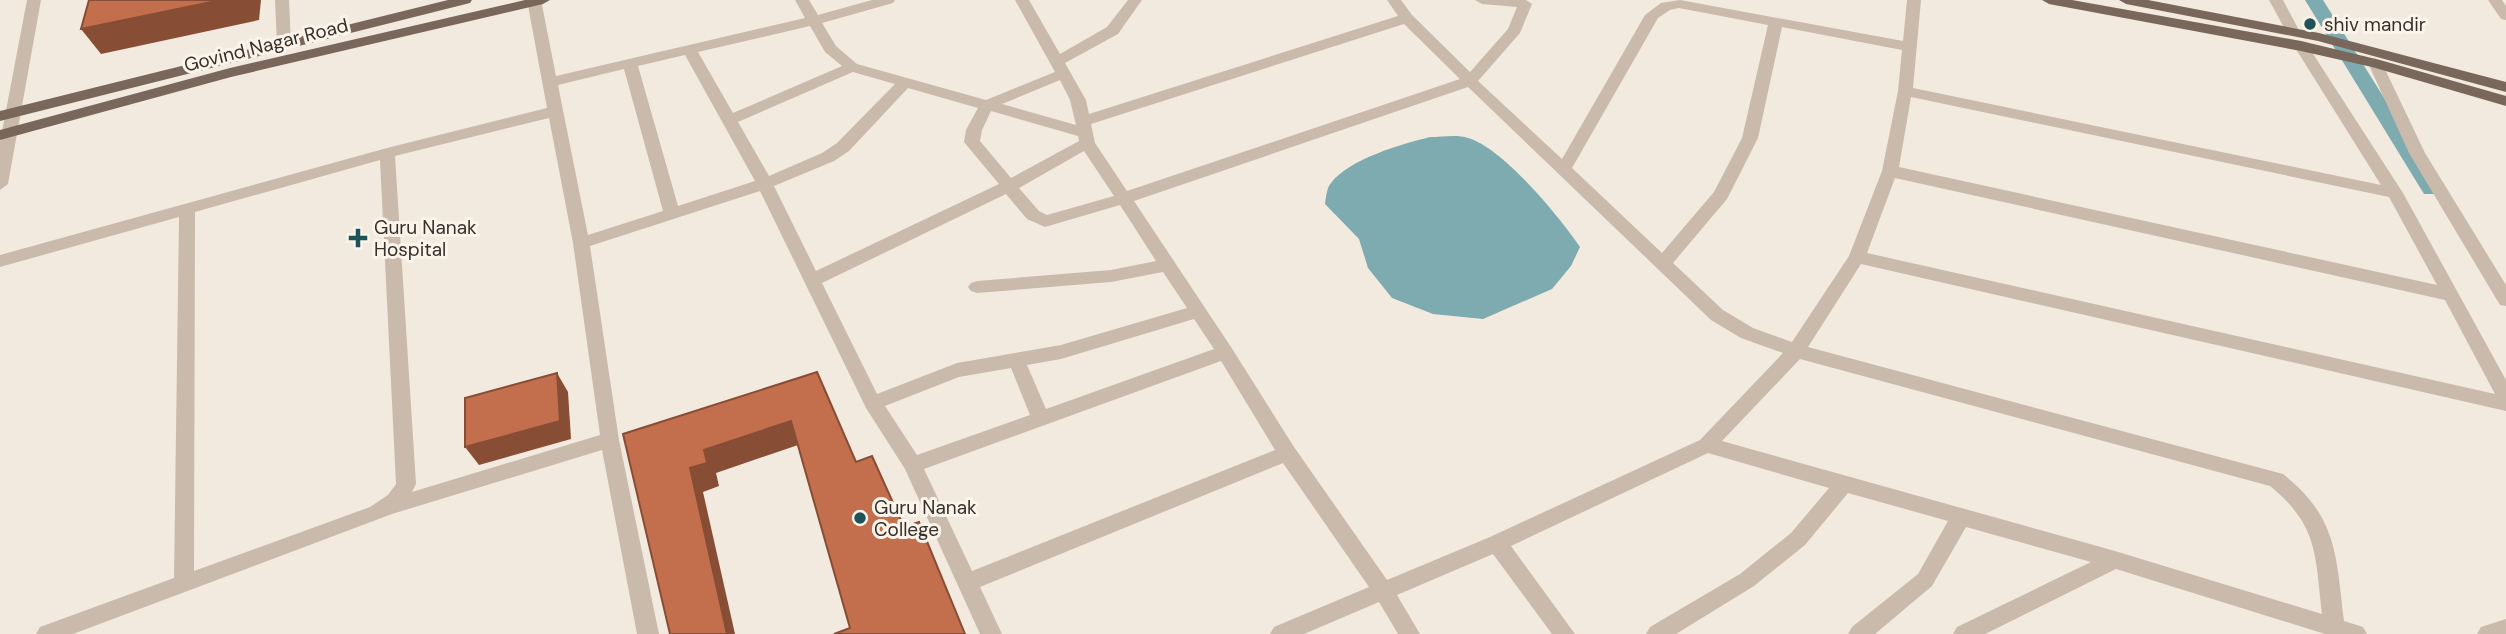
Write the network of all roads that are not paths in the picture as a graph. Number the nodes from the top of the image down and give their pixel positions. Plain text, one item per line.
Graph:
1 (34, 0) edge
2 (282, 0) edge
3 (465, 0) edge
4 (802, 0) edge
5 (888, 0) edge
6 (1022, 0) edge
7 (1135, 0) edge
8 (1394, 0) edge
9 (1482, 0) edge
10 (1914, 0) edge
11 (2049, 0) edge
12 (2126, 0) edge
13 (2276, 0) edge
14 (2494, 0) edge
15 (537, 1) edge
16 (2506, 16) edge
17 (1407, 18) junction
18 (813, 21) junction
19 (1776, 22) junction
20 (2297, 39) junction
21 (284, 44) junction
22 (1911, 47) junction
23 (690, 51) junction
24 (2370, 62) junction
25 (629, 64) junction
26 (852, 67) junction
27 (1060, 67) junction
28 (1470, 81) junction
29 (550, 82) junction
30 (904, 83) junction
31 (2506, 87) edge
32 (1905, 91) junction
33 (2506, 101) edge
34 (987, 106) junction
35 (556, 111) junction
36 (7, 114) edge
37 (730, 120) junction
38 (1086, 132) junction
39 (5, 133) edge
40 (387, 153) junction
41 (1563, 170) junction
42 (1889, 171) junction
43 (0, 184) edge
44 (765, 184) junction
45 (1009, 186) junction
46 (2395, 193) junction
47 (1122, 199) junction
48 (187, 210) junction
49 (671, 213) junction
50 (582, 243) junction
51 (1857, 257) junction
52 (0, 261) edge
53 (1663, 264) junction
54 (1169, 265) junction
55 (813, 280) junction
56 (977, 287) dead end
57 (2451, 295) junction
58 (2506, 300) edge
59 (1198, 312) junction
60 (1796, 351) junction
61 (1225, 352) junction
62 (1016, 359) junction
63 (2506, 397) edge
64 (873, 403) junction
65 (2506, 404) edge
66 (1041, 418) junction
67 (610, 440) junction
68 (1707, 445) junction
69 (1287, 453) junction
70 (913, 465) junction
71 (1845, 483) junction
72 (390, 507) junction
73 (1962, 516) junction
74 (1497, 543) junction
75 (2115, 560) junction
76 (966, 583) junction
77 (184, 584) junction
78 (1384, 592) junction
79 (2334, 626) junction
80 (2506, 628) edge
81 (47, 634) edge
82 (648, 634) edge
83 (991, 634) edge
84 (1281, 634) edge
85 (1409, 634) edge
86 (1564, 634) edge
87 (1657, 634) edge
88 (1858, 634) edge
89 (1964, 634) edge
90 (2356, 634) edge
91 (2488, 634) edge

1 - 36 street
2 - 21 street
3 - 21 main road, Govind Nagar Road
4 - 18 street
5 - 18 street
6 - 27 street
7 - 27 street
8 - 17 street
9 - 28 street
10 - 22 street
11 - 20 main road
12 - 20 main road
13 - 20 street
14 - 16 street
15 - 29 street
15 - 39 main road, Govind Nagar Road
17 - 28 street
17 - 38 street
18 - 23 street
18 - 26 street
19 - 22 street
19 - 41 street
19 - 53 street
20 - 24 main road
20 - 31 main road
20 - 46 street
21 - 36 main road, Govind Nagar Road
22 - 32 street
23 - 25 street
23 - 37 street
24 - 33 main road
24 - 58 street
25 - 29 street
25 - 49 street
26 - 30 street
26 - 37 street
27 - 34 street
27 - 38 street
28 - 41 street
28 - 47 street
29 - 35 street
30 - 34 street
30 - 44 street
32 - 42 street
32 - 46 street
34 - 38 street
34 - 45 street
35 - 40 street
35 - 50 street
36 - 39 street
37 - 44 street
38 - 45 street
38 - 47 street
39 - 43 street
40 - 48 street
40 - 72 street
41 - 53 street
42 - 51 street
42 - 57 street
44 - 49 street
44 - 55 street
45 - 47 street
45 - 55 street
46 - 57 street
47 - 54 street
48 - 52 street
48 - 77 street
49 - 50 street
50 - 67 street
51 - 60 street
51 - 65 street
53 - 60 street
54 - 56 street
54 - 59 street
55 - 64 street
57 - 63 street
59 - 61 street
59 - 62 street
60 - 68 street
60 - 79 street
61 - 66 street
61 - 69 street
62 - 64 street
62 - 66 street
64 - 70 street
66 - 70 street
67 - 72 street
67 - 82 street
68 - 71 street
68 - 74 street
69 - 76 street
69 - 78 street
70 - 76 street
71 - 73 street
71 - 87 street
72 - 77 street
73 - 75 street
73 - 88 street
74 - 78 street
74 - 86 street
75 - 79 street
75 - 89 street
76 - 83 street
77 - 81 street
78 - 84 street
78 - 85 street
79 - 90 street
80 - 91 street

